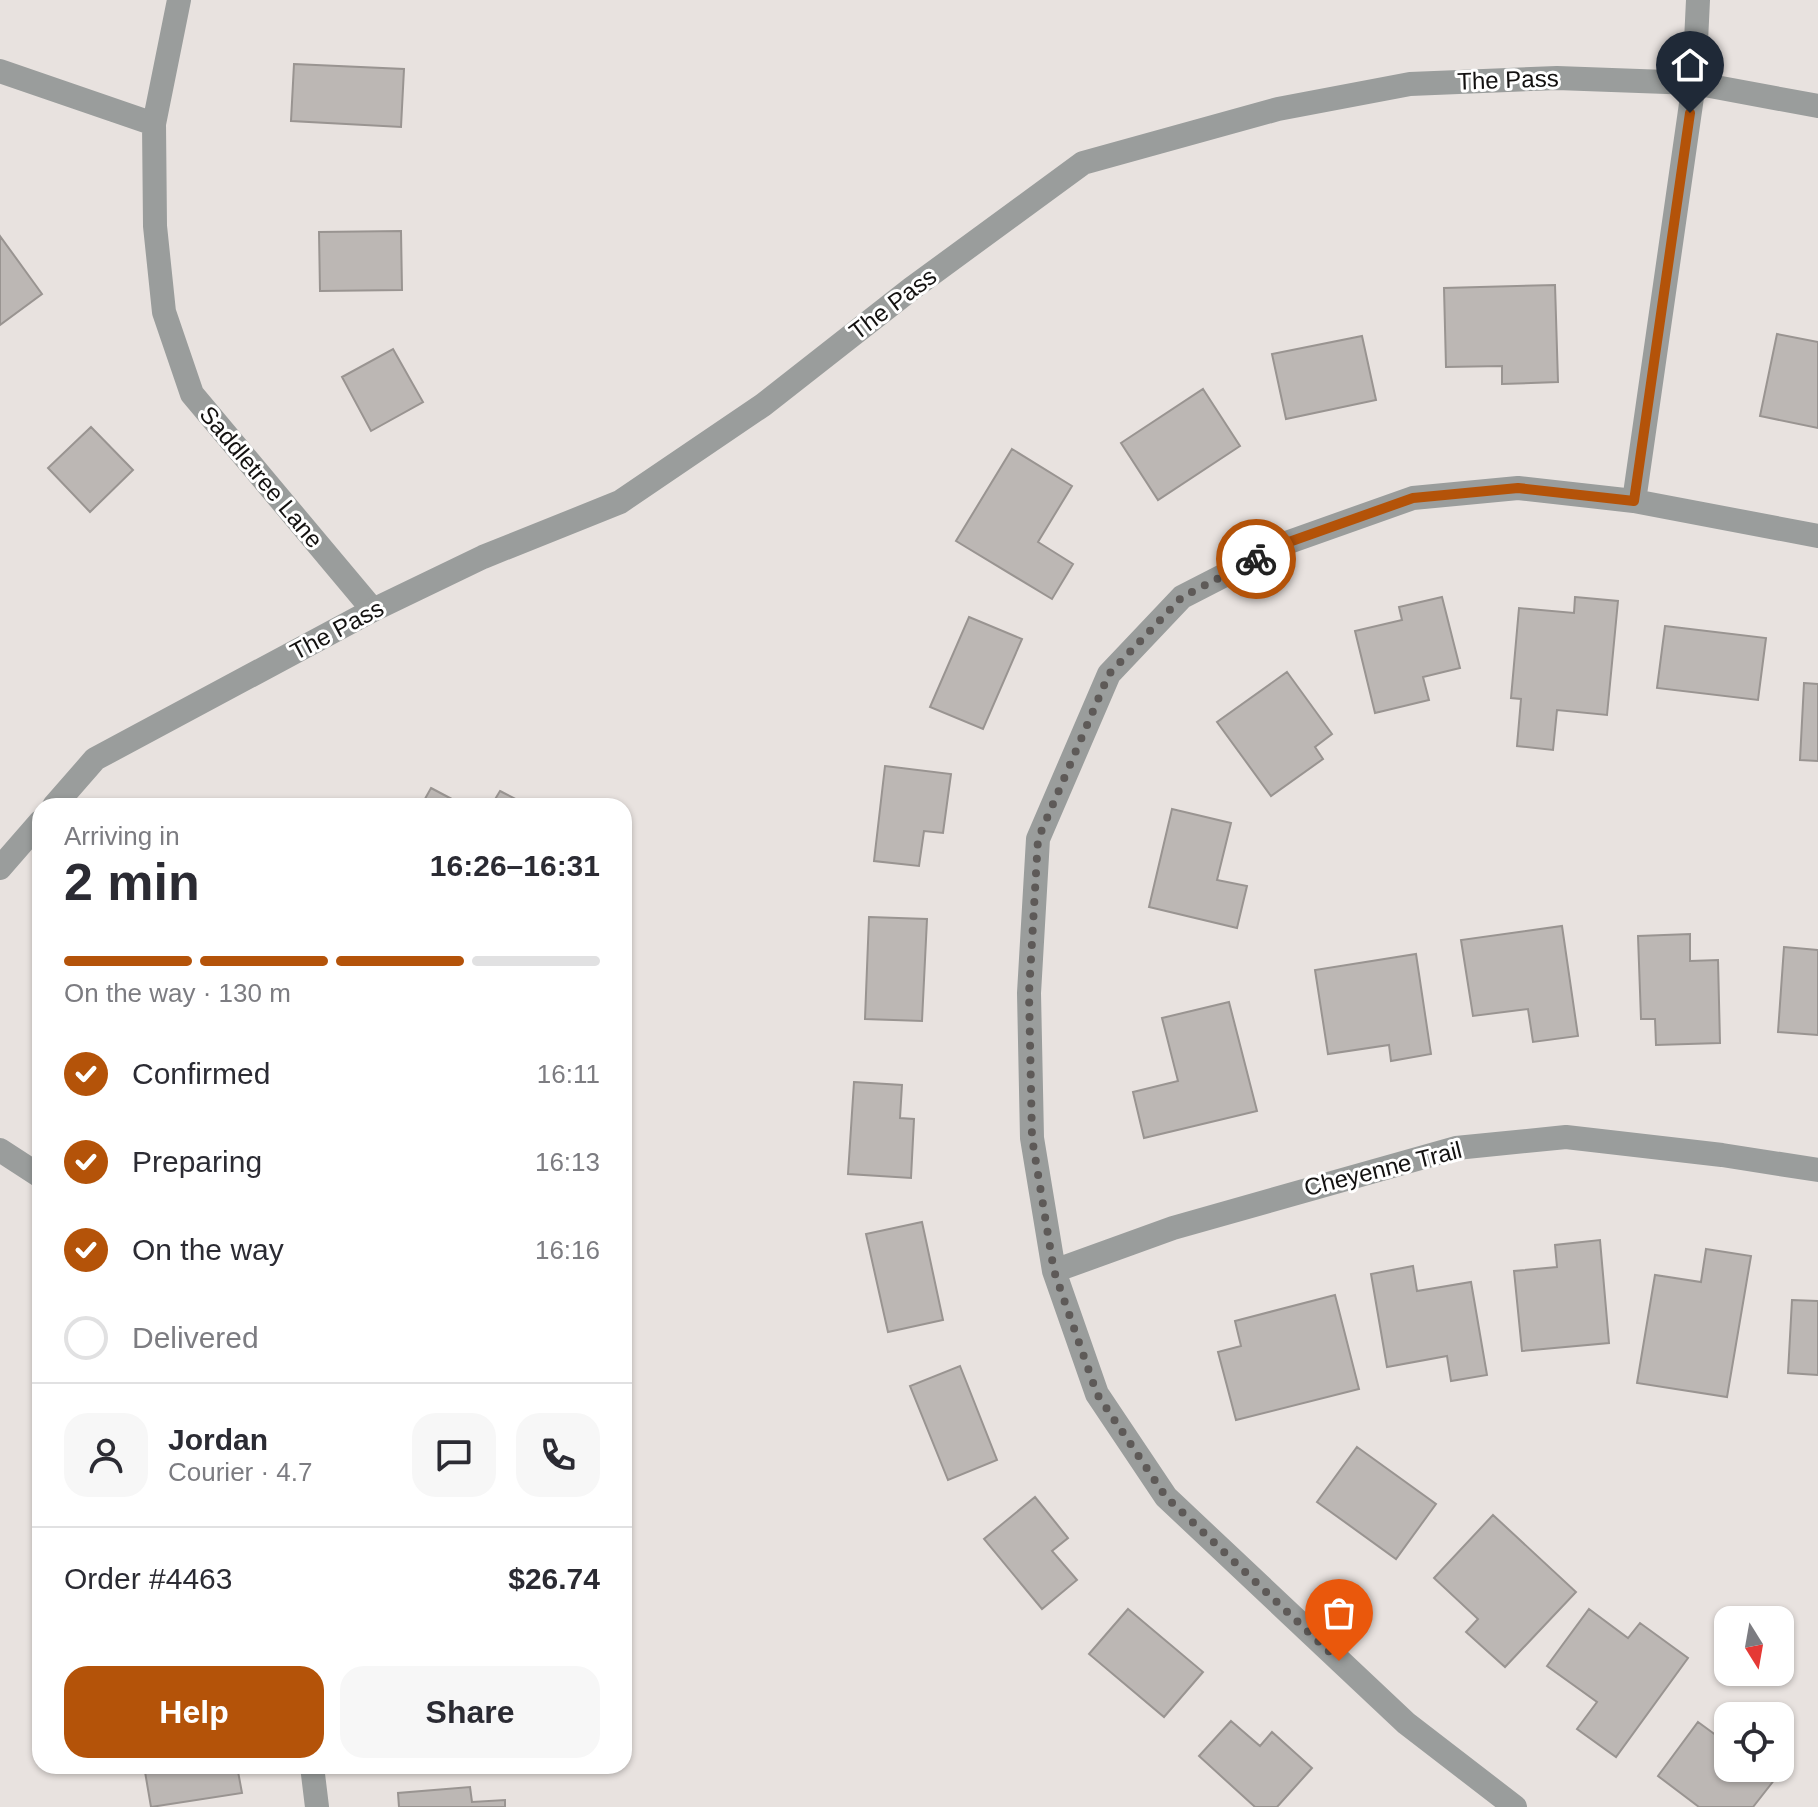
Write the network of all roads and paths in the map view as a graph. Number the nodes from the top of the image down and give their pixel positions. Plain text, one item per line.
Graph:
1 (179, 0) edge
2 (1698, 0) edge
3 (0, 71) edge
4 (1694, 83) junction
5 (1818, 106) edge
6 (154, 124) junction
7 (1634, 501) junction
8 (1818, 536) edge
9 (373, 610) junction
10 (61, 798) edge
11 (32, 831) edge
12 (0, 868) edge
13 (0, 1150) edge
14 (1818, 1170) edge
15 (32, 1171) edge
16 (1054, 1271) junction
17 (313, 1774) edge
18 (317, 1807) edge
19 (1515, 1807) edge

1 - 6 street, Saddletree Lane
2 - 4 street
3 - 6 street
4 - 5 street, The Pass
4 - 7 street
4 - 9 street, The Pass
6 - 9 street, Saddletree Lane
7 - 8 street
7 - 16 street
9 - 10 street, The Pass
11 - 12 street
13 - 15 street
14 - 16 street, Cheyenne Trail
16 - 19 street
17 - 18 street

